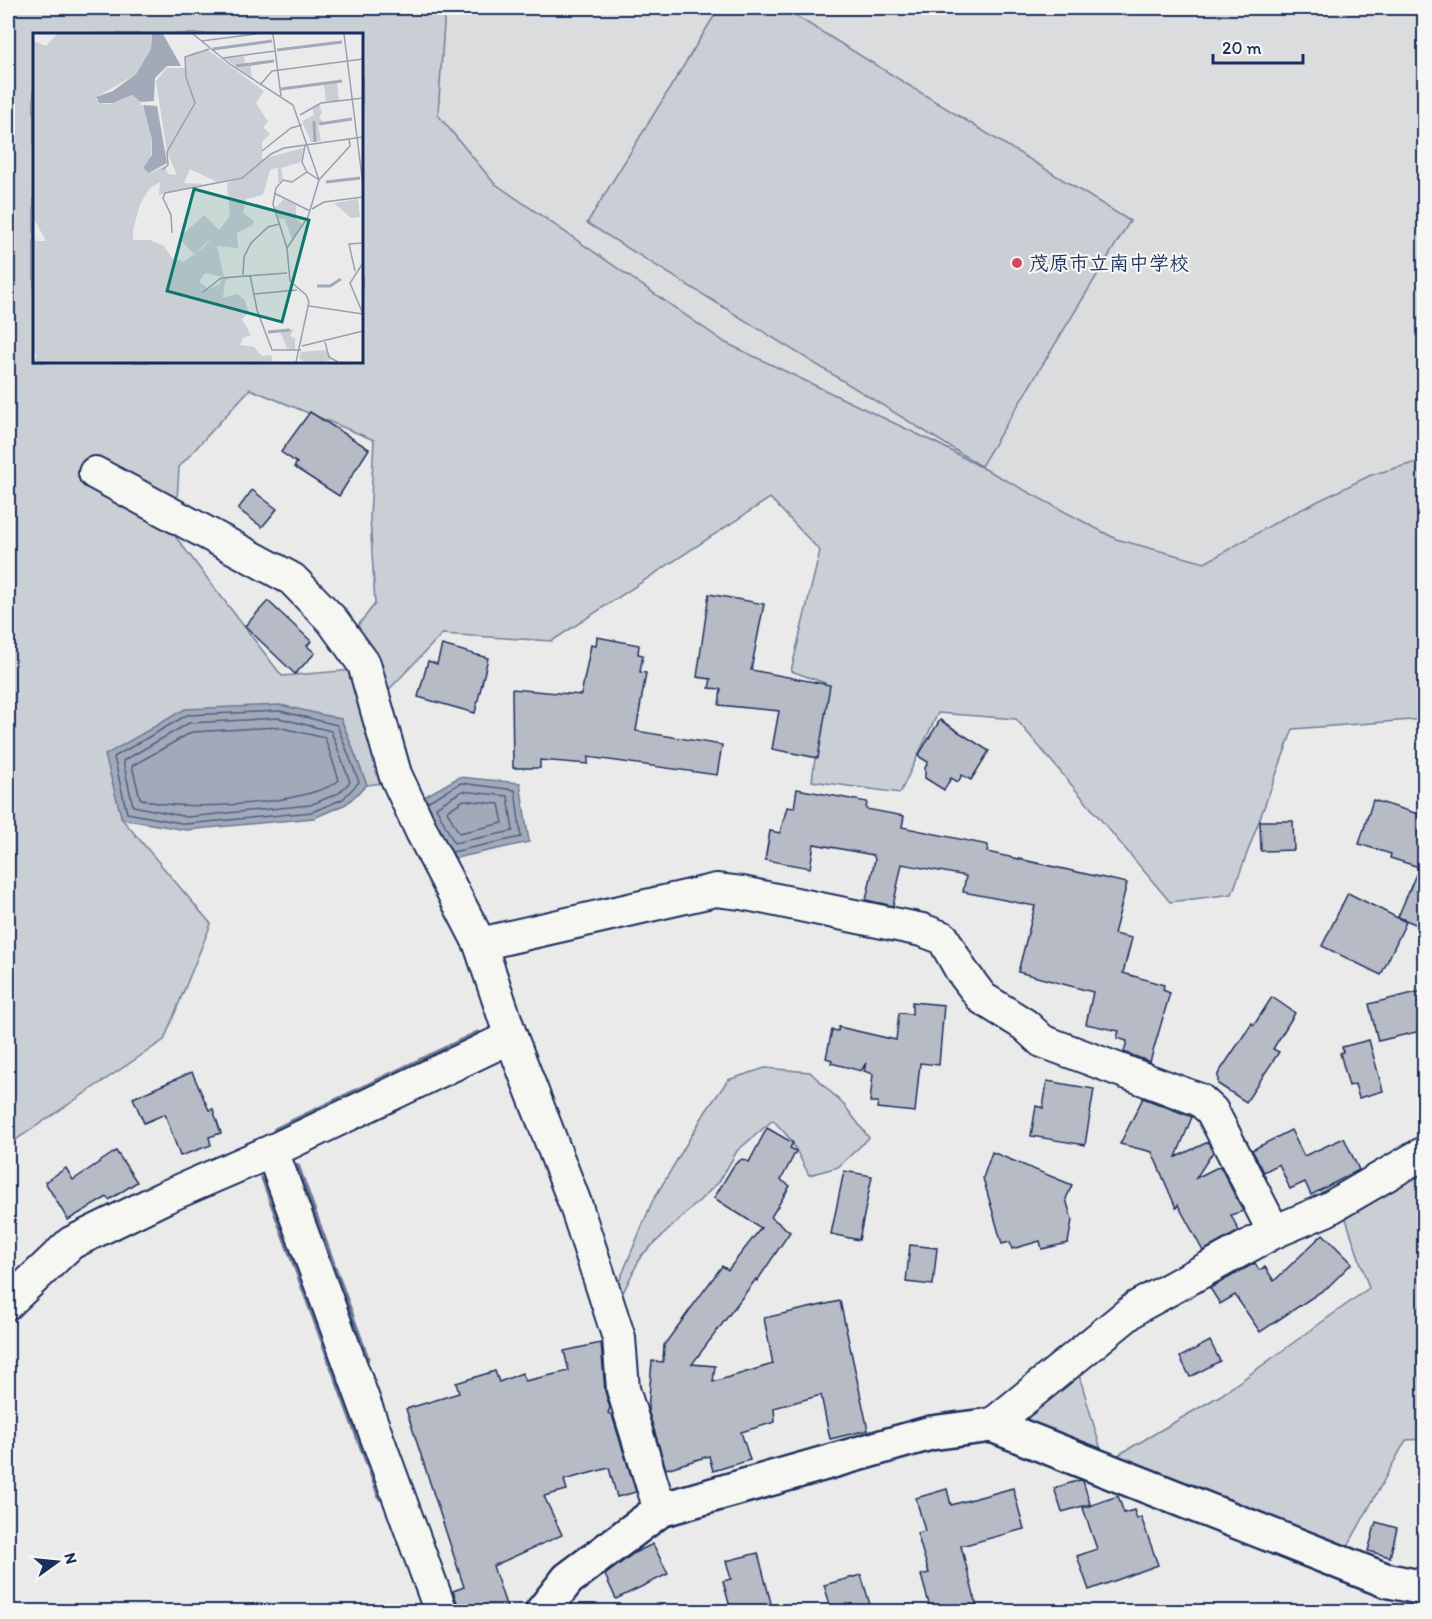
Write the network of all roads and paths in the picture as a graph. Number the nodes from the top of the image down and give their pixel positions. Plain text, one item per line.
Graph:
1 (95, 472) dead end
2 (480, 944) junction
3 (511, 1037) junction
4 (272, 1151) junction
5 (1425, 1153) edge
6 (1274, 1232) junction
7 (8, 1303) edge
8 (992, 1425) junction
9 (660, 1510) junction
10 (1425, 1588) edge
11 (441, 1611) edge
12 (542, 1611) edge

1 - 2 street
2 - 3 street
2 - 6 street
3 - 4 street
3 - 9 street
4 - 7 street
4 - 11 street
5 - 6 street
6 - 8 street
8 - 9 street
8 - 10 street
9 - 12 street

